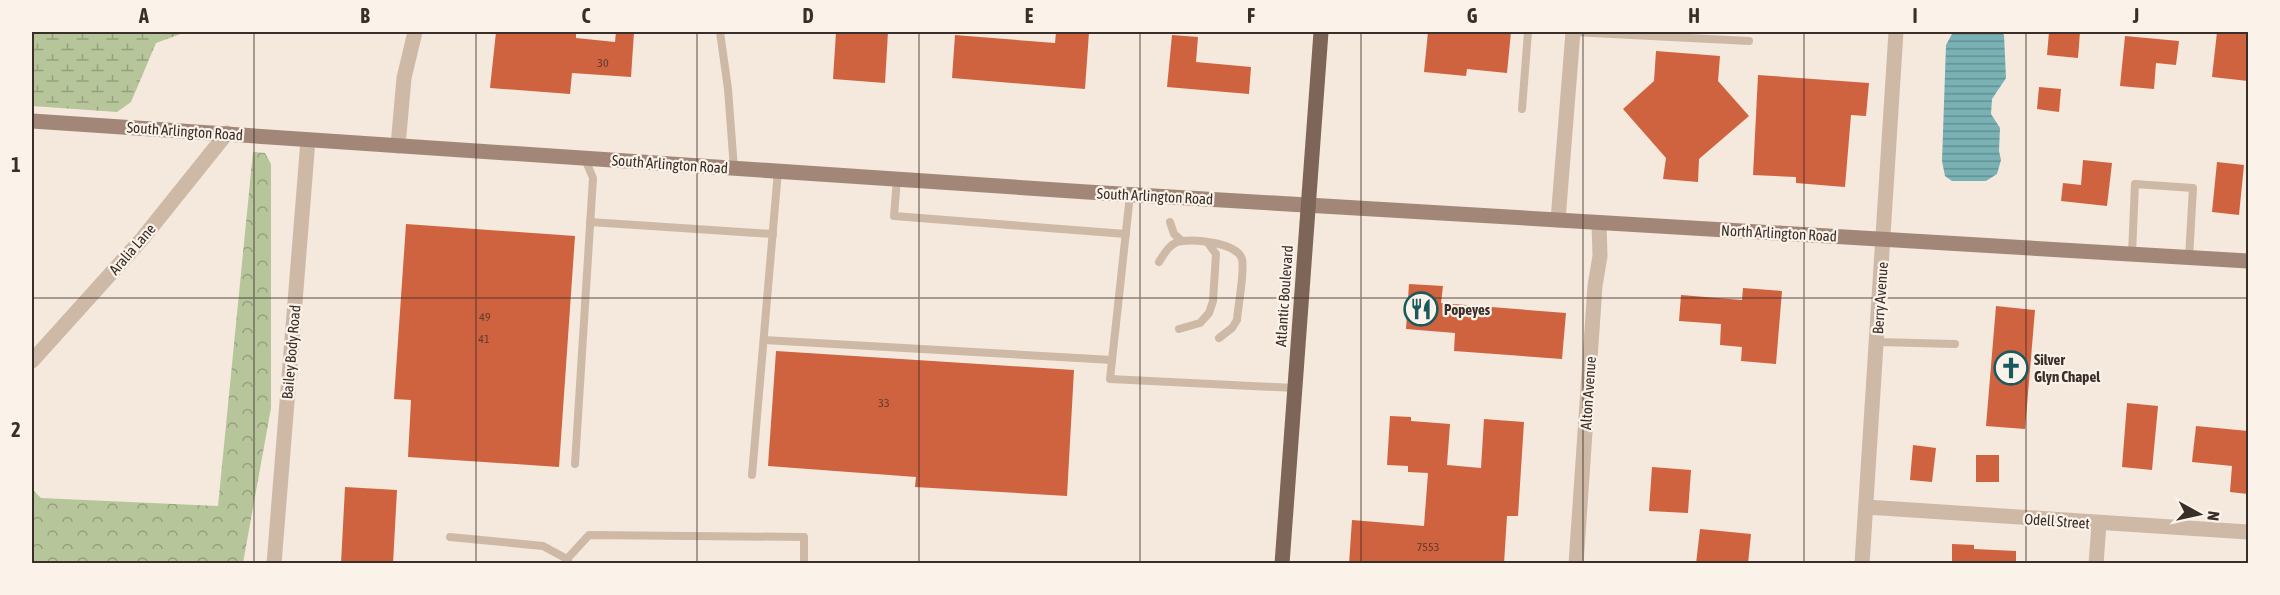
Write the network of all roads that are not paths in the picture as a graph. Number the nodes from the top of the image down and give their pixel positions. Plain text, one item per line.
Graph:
1 (415, 32) edge
2 (720, 32) edge
3 (1321, 32) edge
4 (1528, 32) edge
5 (1573, 32) edge
6 (1896, 32) edge
7 (1749, 41) dead end
8 (1522, 109) dead end
9 (32, 121) edge
10 (227, 134) junction
11 (308, 140) junction
12 (398, 146) junction
13 (585, 159) junction
14 (734, 169) junction
15 (778, 171) junction
16 (897, 179) junction
17 (1130, 195) junction
18 (1309, 205) junction
19 (1558, 220) junction
20 (590, 222) junction
21 (1170, 222) dead end
22 (1599, 223) junction
23 (773, 234) junction
24 (1126, 234) junction
25 (1883, 238) junction
26 (1182, 240) junction
27 (1208, 243) junction
28 (2132, 254) junction
29 (2189, 258) junction
30 (2248, 261) edge
31 (1159, 262) dead end
32 (1179, 329) dead end
33 (1219, 338) dead end
34 (764, 340) junction
35 (1877, 342) junction
36 (1955, 344) dead end
37 (1112, 360) junction
38 (32, 361) edge
39 (1295, 388) junction
40 (575, 464) dead end
41 (753, 475) dead end
42 (1866, 507) junction
43 (2099, 524) junction
44 (2248, 532) edge
45 (450, 537) dead end
46 (568, 561) edge
47 (274, 564) edge
48 (804, 564) edge
49 (1282, 564) edge
50 (1576, 564) edge
51 (1862, 564) edge
52 (2096, 564) edge

1 - 12 street
2 - 14 lane
3 - 18 main road, Atlantic Boulevard
4 - 8 lane
5 - 7 lane
5 - 19 street
6 - 25 street, Berry Avenue
9 - 10 main road, South Arlington Road
10 - 11 main road, South Arlington Road
10 - 38 street, Aralia Lane
11 - 12 main road, South Arlington Road
11 - 47 street, Bailey Body Road
12 - 13 main road, South Arlington Road
13 - 14 main road, South Arlington Road
13 - 20 lane
14 - 15 main road, South Arlington Road
15 - 16 main road, South Arlington Road
15 - 23 lane
16 - 17 main road, South Arlington Road
16 - 24 lane
17 - 18 main road, South Arlington Road
17 - 24 lane
18 - 19 main road, North Arlington Road
18 - 39 main road, Atlantic Boulevard
19 - 22 main road, North Arlington Road
20 - 23 lane
20 - 40 lane
21 - 26 lane
22 - 25 main road, North Arlington Road
22 - 50 street, Alton Avenue
23 - 34 lane
24 - 37 lane
25 - 28 main road, North Arlington Road
25 - 35 street, Berry Avenue
26 - 27 lane
26 - 31 lane
27 - 32 lane
27 - 33 lane
28 - 29 main road, North Arlington Road
28 - 29 lane
29 - 30 main road, North Arlington Road
34 - 37 lane
34 - 41 lane
35 - 36 lane
35 - 42 street, Berry Avenue
37 - 39 lane
39 - 49 main road, Atlantic Boulevard
42 - 43 street, Odell Street
42 - 51 street, Berry Avenue
43 - 44 street, Odell Street
43 - 52 street
45 - 46 lane
46 - 48 lane

